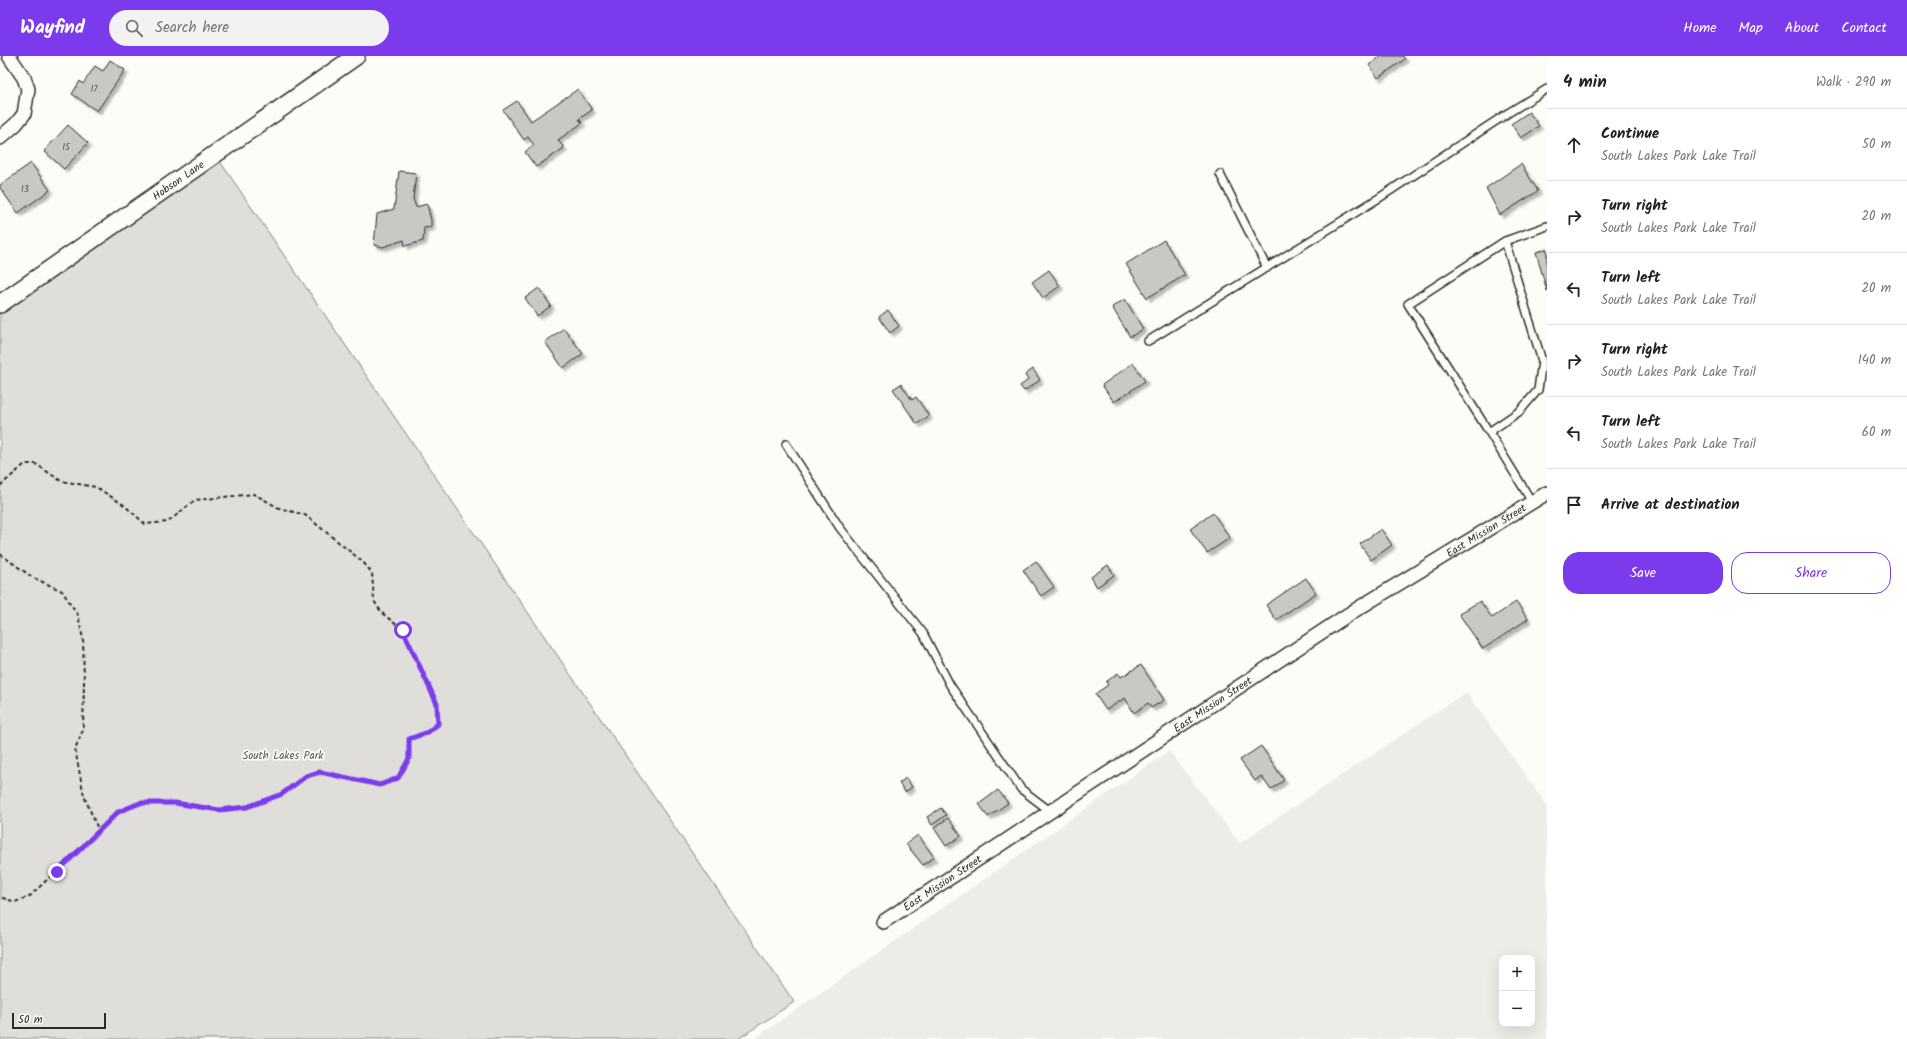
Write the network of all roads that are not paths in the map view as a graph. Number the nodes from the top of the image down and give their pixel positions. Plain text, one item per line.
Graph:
1 (9, 56) edge
2 (356, 56) edge
3 (1547, 89) edge
4 (0, 138) edge
5 (1220, 174) dead end
6 (1547, 226) edge
7 (1505, 241) junction
8 (1267, 268) junction
9 (0, 304) edge
10 (1148, 341) dead end
11 (1490, 432) junction
12 (786, 444) dead end
13 (1547, 493) edge
14 (1532, 502) junction
15 (1050, 811) junction
16 (883, 922) dead end

1 - 4 street
2 - 9 street, Hobson Lane
3 - 8 lane
5 - 8 lane
6 - 7 lane
7 - 11 lane
7 - 11 lane
8 - 10 lane
11 - 14 lane
12 - 15 lane
13 - 14 street, East Mission Street
14 - 15 street, East Mission Street
15 - 16 street, East Mission Street

